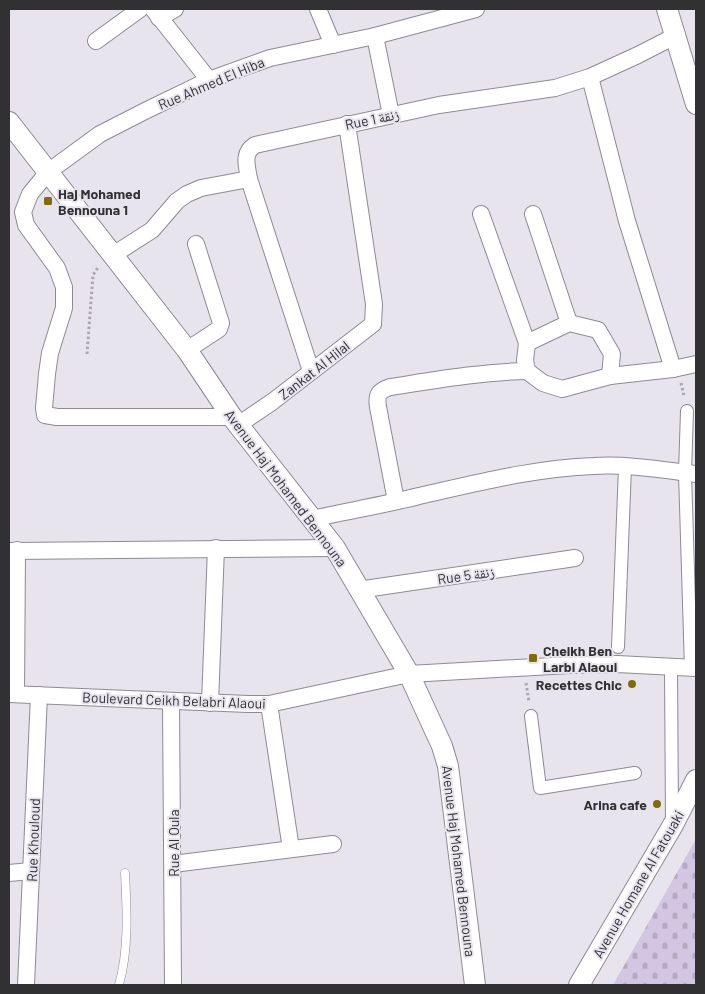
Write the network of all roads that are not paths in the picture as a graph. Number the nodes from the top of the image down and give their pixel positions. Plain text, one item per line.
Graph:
1 (140, 9) edge
2 (175, 9) edge
3 (318, 9) edge
4 (476, 9) edge
5 (667, 9) edge
6 (156, 13) edge
7 (676, 35) junction
8 (375, 36) junction
9 (96, 41) dead end
10 (333, 45) junction
11 (590, 77) junction
12 (209, 80) junction
13 (695, 95) edge
14 (391, 115) junction
15 (9, 122) edge
16 (347, 124) junction
17 (48, 172) junction
18 (249, 179) junction
19 (481, 214) dead end
20 (533, 214) dead end
21 (196, 244) dead end
22 (111, 253) junction
23 (569, 323) junction
24 (527, 343) junction
25 (187, 350) junction
26 (696, 364) edge
27 (676, 368) junction
28 (527, 370) junction
29 (311, 371) junction
30 (610, 376) junction
31 (687, 411) road end
32 (235, 421) junction
33 (625, 467) junction
34 (691, 474) edge
35 (396, 501) junction
36 (312, 519) junction
37 (216, 548) junction
38 (334, 548) junction
39 (13, 550) edge
40 (575, 558) dead end
41 (358, 590) junction
42 (618, 647) dead end
43 (671, 668) junction
44 (694, 668) edge
45 (409, 674) junction
46 (12, 694) edge
47 (39, 695) junction
48 (171, 701) junction
49 (210, 703) junction
50 (269, 704) junction
51 (530, 716) road end
52 (635, 773) dead end
53 (696, 781) edge
54 (672, 825) junction
55 (333, 844) dead end
56 (291, 849) junction
57 (173, 864) junction
58 (31, 871) junction
59 (124, 873) dead end
60 (9, 874) edge
61 (26, 985) edge
62 (119, 985) edge
63 (173, 985) edge
64 (475, 985) edge
65 (579, 985) edge

1 - 9 street
2 - 6 street
3 - 10 street
4 - 8 street, Rue Ahmed El Hiba
5 - 7 street
6 - 12 street
7 - 11 street, Rue 1 زنقة
7 - 13 street
8 - 10 street, Rue Ahmed El Hiba
8 - 14 street
10 - 12 street, Rue Ahmed El Hiba
11 - 14 street, Rue 1 زنقة
11 - 27 street
12 - 17 street, Rue Ahmed El Hiba
14 - 16 street, Rue 1 زنقة
15 - 17 street, Avenue Haj Mohamed Bennouna
16 - 18 street, Rue 1 زنقة
16 - 29 street, Zankat Al Hilal
17 - 22 street, Avenue Haj Mohamed Bennouna
17 - 32 street, Rue Ahmed El Hiba
18 - 22 street
18 - 29 street, Rue 1 زنقة
19 - 24 street
20 - 23 street
21 - 25 street
22 - 25 street, Avenue Haj Mohamed Bennouna
23 - 24 street
23 - 30 street
24 - 28 street
25 - 32 street, Avenue Haj Mohamed Bennouna
26 - 27 street
27 - 30 street
28 - 30 street
28 - 35 street
29 - 32 street, Zankat Al Hilal
31 - 34 street
32 - 36 street, Avenue Haj Mohamed Bennouna
33 - 34 street
33 - 35 street
33 - 42 street
34 - 44 street
35 - 36 street
36 - 38 street, Avenue Haj Mohamed Bennouna
37 - 38 street
37 - 39 street
37 - 49 street
38 - 41 street, Avenue Haj Mohamed Bennouna
39 - 46 street
40 - 41 street, Rue 5 زنقة
41 - 45 street, Avenue Haj Mohamed Bennouna
43 - 44 street, Boulevard Ceikh Belabri Alaoui
43 - 45 street, Boulevard Ceikh Belabri Alaoui
43 - 54 street
45 - 50 street, Boulevard Ceikh Belabri Alaoui
45 - 64 street, Avenue Haj Mohamed Bennouna
46 - 47 street, Boulevard Ceikh Belabri Alaoui
47 - 48 street, Boulevard Ceikh Belabri Alaoui
47 - 58 street, Rue Khouloud
48 - 49 street, Boulevard Ceikh Belabri Alaoui
48 - 57 street, Rue Al Oula
49 - 50 street, Boulevard Ceikh Belabri Alaoui
50 - 56 street
51 - 52 street
53 - 54 street, Avenue Homane Al Fatouaki
54 - 65 street, Avenue Homane Al Fatouaki
55 - 56 street
56 - 57 street
57 - 63 street, Rue Al Oula
58 - 60 street
58 - 61 street, Rue Khouloud
59 - 62 lane

